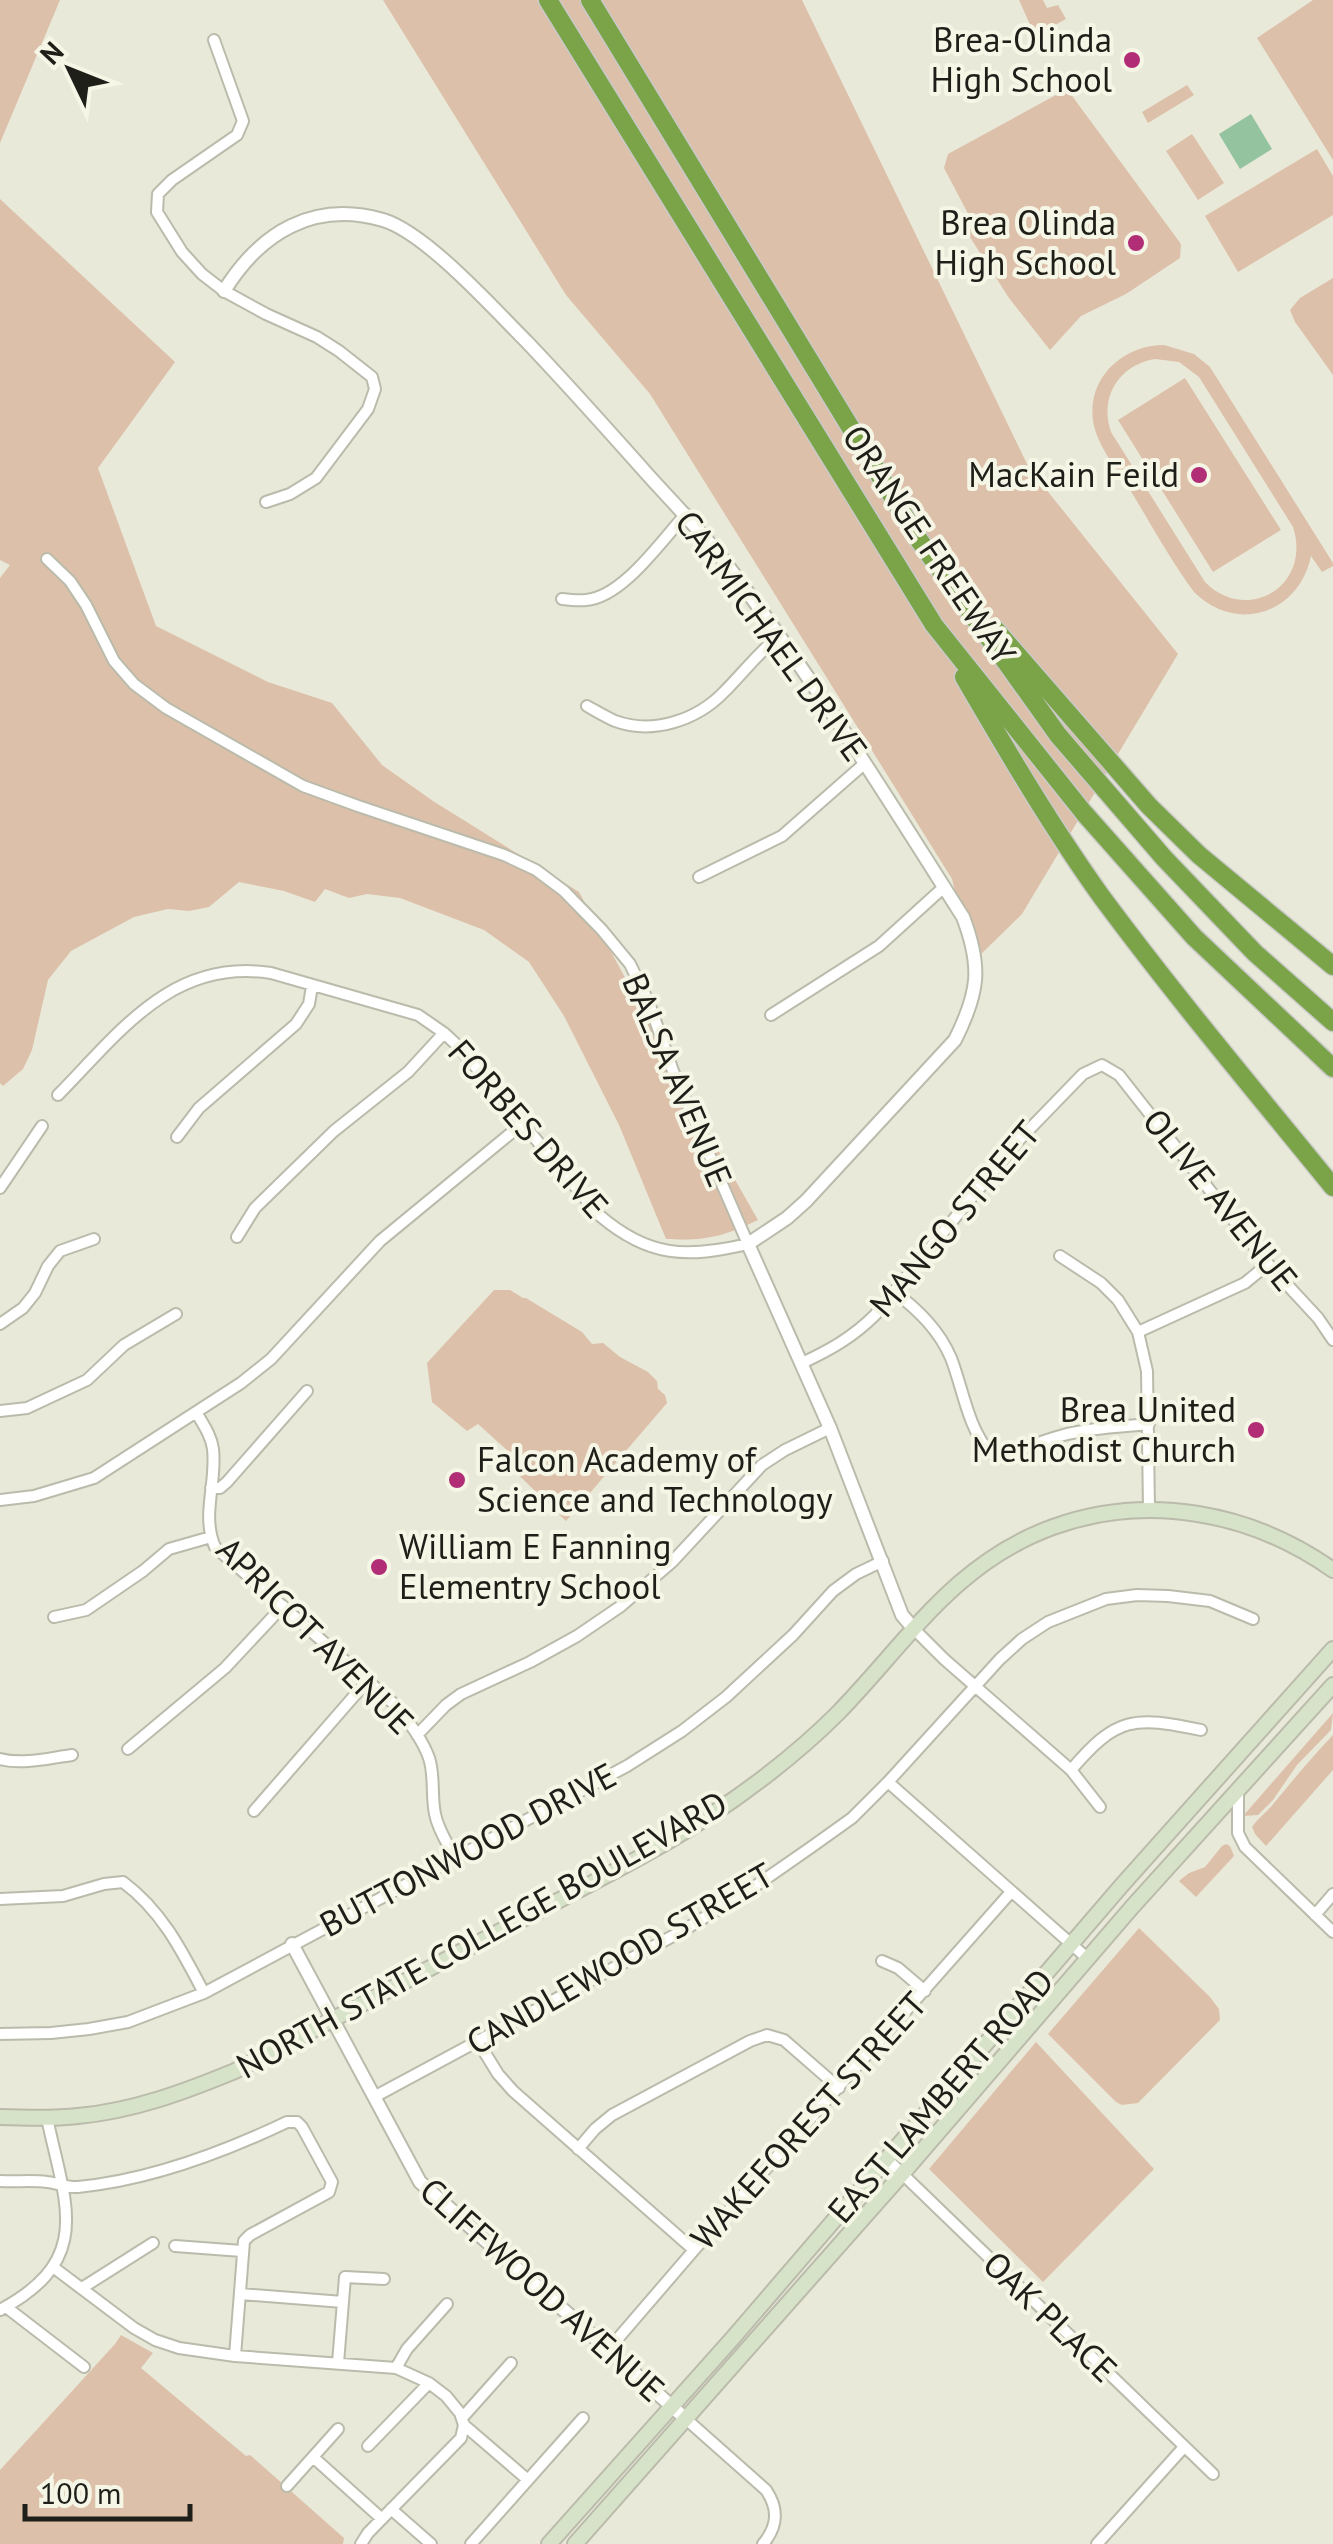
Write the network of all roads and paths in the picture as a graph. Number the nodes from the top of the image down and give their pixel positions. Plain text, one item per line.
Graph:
1 (548, 0) edge
2 (590, 0) edge
3 (214, 40) dead end
4 (224, 291) junction
5 (266, 502) dead end
6 (686, 514) junction
7 (919, 540) junction
8 (47, 559) dead end
9 (562, 600) dead end
10 (934, 624) junction
11 (780, 636) junction
12 (588, 706) dead end
13 (864, 764) junction
14 (698, 877) dead end
15 (944, 887) junction
16 (1333, 966) edge
17 (312, 986) junction
18 (771, 1015) dead end
19 (1333, 1020) edge
20 (444, 1033) junction
21 (1102, 1065) joint
22 (1333, 1068) edge
23 (58, 1095) dead end
24 (522, 1124) junction
25 (42, 1126) dead end
26 (176, 1137) dead end
27 (1333, 1187) edge
28 (0, 1188) edge
29 (237, 1237) dead end
30 (94, 1238) dead end
31 (748, 1244) junction
32 (1060, 1256) dead end
33 (1268, 1264) junction
34 (895, 1292) junction
35 (176, 1314) dead end
36 (0, 1324) edge
37 (1138, 1332) junction
38 (1333, 1340) edge
39 (802, 1363) junction
40 (307, 1391) dead end
41 (0, 1410) edge
42 (196, 1412) junction
43 (1148, 1424) junction
44 (830, 1428) junction
45 (211, 1488) junction
46 (0, 1500) edge
47 (1149, 1509) junction
48 (210, 1537) junction
49 (883, 1561) junction
50 (1333, 1570) edge
51 (283, 1606) junction
52 (54, 1617) dead end
53 (1253, 1619) dead end
54 (914, 1629) junction
55 (1333, 1649) edge
56 (368, 1680) junction
57 (1333, 1685) edge
58 (976, 1687) junction
59 (1201, 1730) dead end
60 (417, 1736) junction
61 (128, 1749) dead end
62 (72, 1754) dead end
63 (0, 1759) edge
64 (1071, 1770) junction
65 (888, 1782) junction
66 (1238, 1792) junction
67 (1100, 1806) dead end
68 (254, 1811) dead end
69 (456, 1858) junction
70 (1011, 1892) junction
71 (1333, 1894) edge
72 (0, 1899) edge
73 (1315, 1915) junction
74 (1333, 1932) edge
75 (292, 1944) junction
76 (1071, 1944) junction
77 (1087, 1958) junction
78 (882, 1960) dead end
79 (925, 1990) junction
80 (204, 1993) junction
81 (332, 2020) junction
82 (0, 2034) edge
83 (477, 2040) junction
84 (838, 2088) junction
85 (374, 2097) junction
86 (0, 2118) edge
87 (46, 2118) junction
88 (578, 2149) junction
89 (886, 2159) junction
90 (902, 2174) junction
91 (0, 2181) edge
92 (63, 2185) junction
93 (153, 2243) dead end
94 (175, 2246) dead end
95 (242, 2250) junction
96 (694, 2250) junction
97 (54, 2268) junction
98 (384, 2279) dead end
99 (82, 2288) junction
100 (240, 2294) junction
101 (343, 2302) junction
102 (447, 2304) dead end
103 (3, 2308) edge
104 (608, 2350) junction
105 (235, 2356) junction
106 (511, 2362) dead end
107 (338, 2363) junction
108 (84, 2367) dead end
109 (396, 2368) junction
110 (429, 2383) junction
111 (671, 2406) junction
112 (583, 2418) dead end
113 (686, 2420) junction
114 (463, 2422) junction
115 (338, 2429) dead end
116 (368, 2446) dead end
117 (1184, 2447) junction
118 (313, 2457) junction
119 (1213, 2474) dead end
120 (528, 2480) junction
121 (287, 2486) dead end
122 (391, 2509) junction
123 (382, 2518) junction
124 (361, 2544) edge
125 (431, 2544) edge
126 (470, 2544) edge
127 (549, 2544) edge
128 (574, 2544) edge
129 (762, 2544) edge
130 (1098, 2544) edge

1 - 10 highway, ORANGE FREEWAY
2 - 7 highway, ORANGE FREEWAY
3 - 4 street
4 - 5 street
4 - 6 street, CARMICHAEL DRIVE
6 - 9 street
6 - 11 street, CARMICHAEL DRIVE
7 - 16 highway
7 - 19 highway, ORANGE FREEWAY
8 - 31 street, BALSA AVENUE
10 - 22 highway, ORANGE FREEWAY
10 - 27 highway
11 - 12 street
11 - 13 street, CARMICHAEL DRIVE
13 - 14 street
13 - 15 street, CARMICHAEL DRIVE
15 - 18 street
15 - 31 street, CARMICHAEL DRIVE
17 - 20 street, FORBES DRIVE
17 - 23 street, FORBES DRIVE
17 - 26 street
20 - 24 street, FORBES DRIVE
20 - 29 street
21 - 33 street, OLIVE AVENUE
21 - 34 street, MANGO STREET
24 - 31 street, FORBES DRIVE
24 - 42 street
25 - 28 street
30 - 36 street
31 - 39 street, BALSA AVENUE
32 - 37 street
33 - 37 street
33 - 38 street, OLIVE AVENUE
34 - 39 street, MANGO STREET
34 - 43 street
35 - 41 street
37 - 43 street
39 - 44 street, BALSA AVENUE
40 - 45 street
42 - 45 street, APRICOT AVENUE
42 - 46 street
43 - 47 street
44 - 49 street, BALSA AVENUE
44 - 60 street
45 - 48 street, APRICOT AVENUE
47 - 50 main road, NORTH STATE COLLEGE BOULEVARD
47 - 54 main road, NORTH STATE COLLEGE BOULEVARD
48 - 51 street, APRICOT AVENUE
48 - 52 street
49 - 54 street, BALSA AVENUE
49 - 69 street, BUTTONWOOD DRIVE
51 - 56 street, APRICOT AVENUE
51 - 61 street
53 - 58 street, CANDLEWOOD STREET
54 - 58 street, BALSA AVENUE
54 - 81 main road, NORTH STATE COLLEGE BOULEVARD
55 - 76 main road, EAST LAMBERT ROAD
56 - 60 street, APRICOT AVENUE
56 - 68 street
57 - 66 main road, EAST LAMBERT ROAD
58 - 64 street, BALSA AVENUE
58 - 65 street, CANDLEWOOD STREET
59 - 64 street
60 - 69 street, APRICOT AVENUE
62 - 63 street
64 - 67 street, BALSA AVENUE
65 - 70 street
65 - 83 street, CANDLEWOOD STREET
66 - 73 street
66 - 77 main road, EAST LAMBERT ROAD
69 - 75 street, BUTTONWOOD DRIVE
70 - 76 street
70 - 79 street, WAKEFOREST STREET
71 - 73 street
72 - 80 street
73 - 74 street
75 - 80 street, BUTTONWOOD DRIVE
75 - 81 street, CLIFFWOOD AVENUE
76 - 77 street
76 - 89 main road, EAST LAMBERT ROAD
77 - 90 main road, EAST LAMBERT ROAD
78 - 79 street
79 - 84 street, WAKEFOREST STREET
80 - 82 street, BUTTONWOOD DRIVE
81 - 85 street, CLIFFWOOD AVENUE
81 - 87 main road, NORTH STATE COLLEGE BOULEVARD
83 - 85 street, CANDLEWOOD STREET
83 - 88 street
84 - 88 street
84 - 96 street, WAKEFOREST STREET
85 - 104 street, CLIFFWOOD AVENUE
86 - 87 main road, NORTH STATE COLLEGE BOULEVARD
87 - 92 street
88 - 96 street
89 - 90 street, OAK PLACE
89 - 111 main road, EAST LAMBERT ROAD
90 - 113 main road, EAST LAMBERT ROAD
90 - 117 street, OAK PLACE
91 - 92 street
92 - 95 street
92 - 97 street
93 - 99 street
94 - 95 street
95 - 100 street
96 - 104 street, WAKEFOREST STREET
97 - 99 street
97 - 103 street
98 - 101 street
99 - 105 street
100 - 101 street
100 - 105 street
101 - 107 street
102 - 109 street
103 - 108 street
104 - 111 street, CLIFFWOOD AVENUE
105 - 107 street
106 - 114 street
107 - 109 street
109 - 110 street
110 - 114 street
110 - 116 street
111 - 113 street, CLIFFWOOD AVENUE
111 - 127 main road, EAST LAMBERT ROAD
112 - 120 street
113 - 128 main road, EAST LAMBERT ROAD
113 - 129 street
114 - 120 street
114 - 122 street
115 - 118 street
117 - 119 street, OAK PLACE
117 - 130 street
118 - 121 street
118 - 123 street
120 - 126 street
122 - 123 street
122 - 125 street
123 - 124 street

